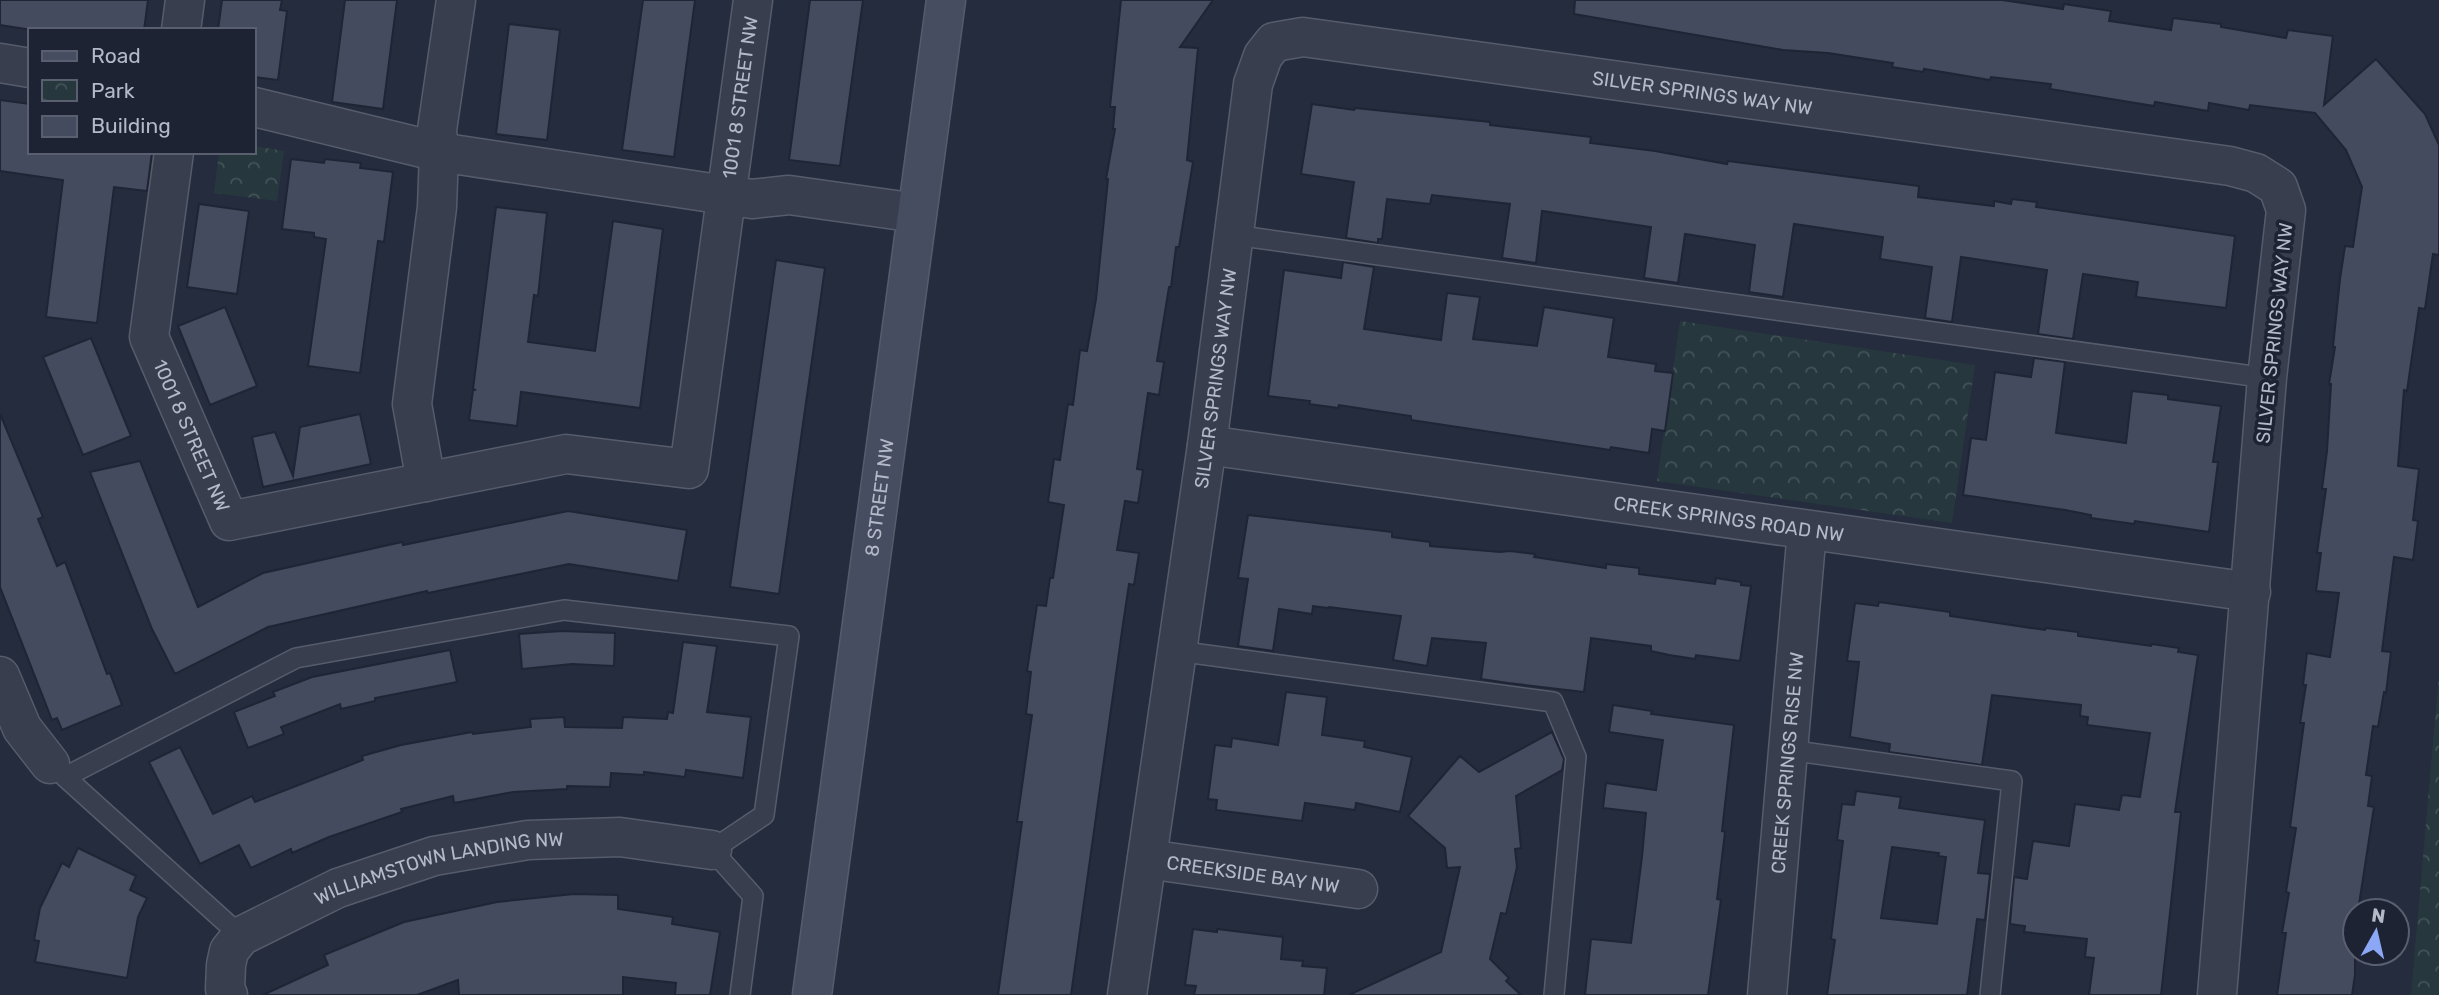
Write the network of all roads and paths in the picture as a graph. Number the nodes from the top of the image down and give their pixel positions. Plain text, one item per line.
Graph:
1 (185, 0) edge
2 (456, 0) edge
3 (753, 0) edge
4 (946, 0) edge
5 (181, 28) edge
6 (0, 63) edge
7 (28, 68) edge
8 (256, 107) edge
9 (439, 152) junction
10 (174, 154) edge
11 (740, 198) junction
12 (916, 224) junction
13 (1234, 235) junction
14 (2267, 378) junction
15 (1207, 445) junction
16 (426, 482) junction
17 (1807, 530) junction
18 (2251, 593) junction
19 (1177, 651) junction
20 (0, 676) edge
21 (1788, 750) junction
22 (58, 771) junction
23 (712, 850) junction
24 (1147, 859) junction
25 (1358, 888) dead end
26 (241, 936) junction
27 (228, 995) edge
28 (740, 995) edge
29 (812, 995) edge
30 (1127, 995) edge
31 (1554, 995) edge
32 (1767, 995) edge
33 (1990, 995) edge
34 (2217, 995) edge

1 - 5 street
2 - 9 street
3 - 11 street, 1001 8 STREET NW
4 - 12 street, 8 STREET NW
6 - 7 street
8 - 9 street, 1001 8 STREET NW
9 - 11 street, 1001 8 STREET NW
9 - 16 street
10 - 16 street, 1001 8 STREET NW
11 - 12 street, 1001 8 STREET NW
11 - 16 street, 1001 8 STREET NW
12 - 29 street, 8 STREET NW
13 - 14 lane
13 - 14 street, SILVER SPRINGS WAY NW
13 - 15 street, SILVER SPRINGS WAY NW
14 - 18 street, SILVER SPRINGS WAY NW
15 - 17 street, CREEK SPRINGS ROAD NW
15 - 19 street, SILVER SPRINGS WAY NW
17 - 18 street, CREEK SPRINGS ROAD NW
17 - 21 street, CREEK SPRINGS RISE NW
18 - 34 street, SILVER SPRINGS WAY NW
19 - 24 street, SILVER SPRINGS WAY NW
19 - 31 lane
20 - 22 street
21 - 32 street, CREEK SPRINGS RISE NW
21 - 33 lane
22 - 23 lane
22 - 26 lane
23 - 26 street, WILLIAMSTOWN LANDING NW
23 - 28 lane
24 - 25 street, CREEKSIDE BAY NW
24 - 30 street, SILVER SPRINGS WAY NW
26 - 27 street

